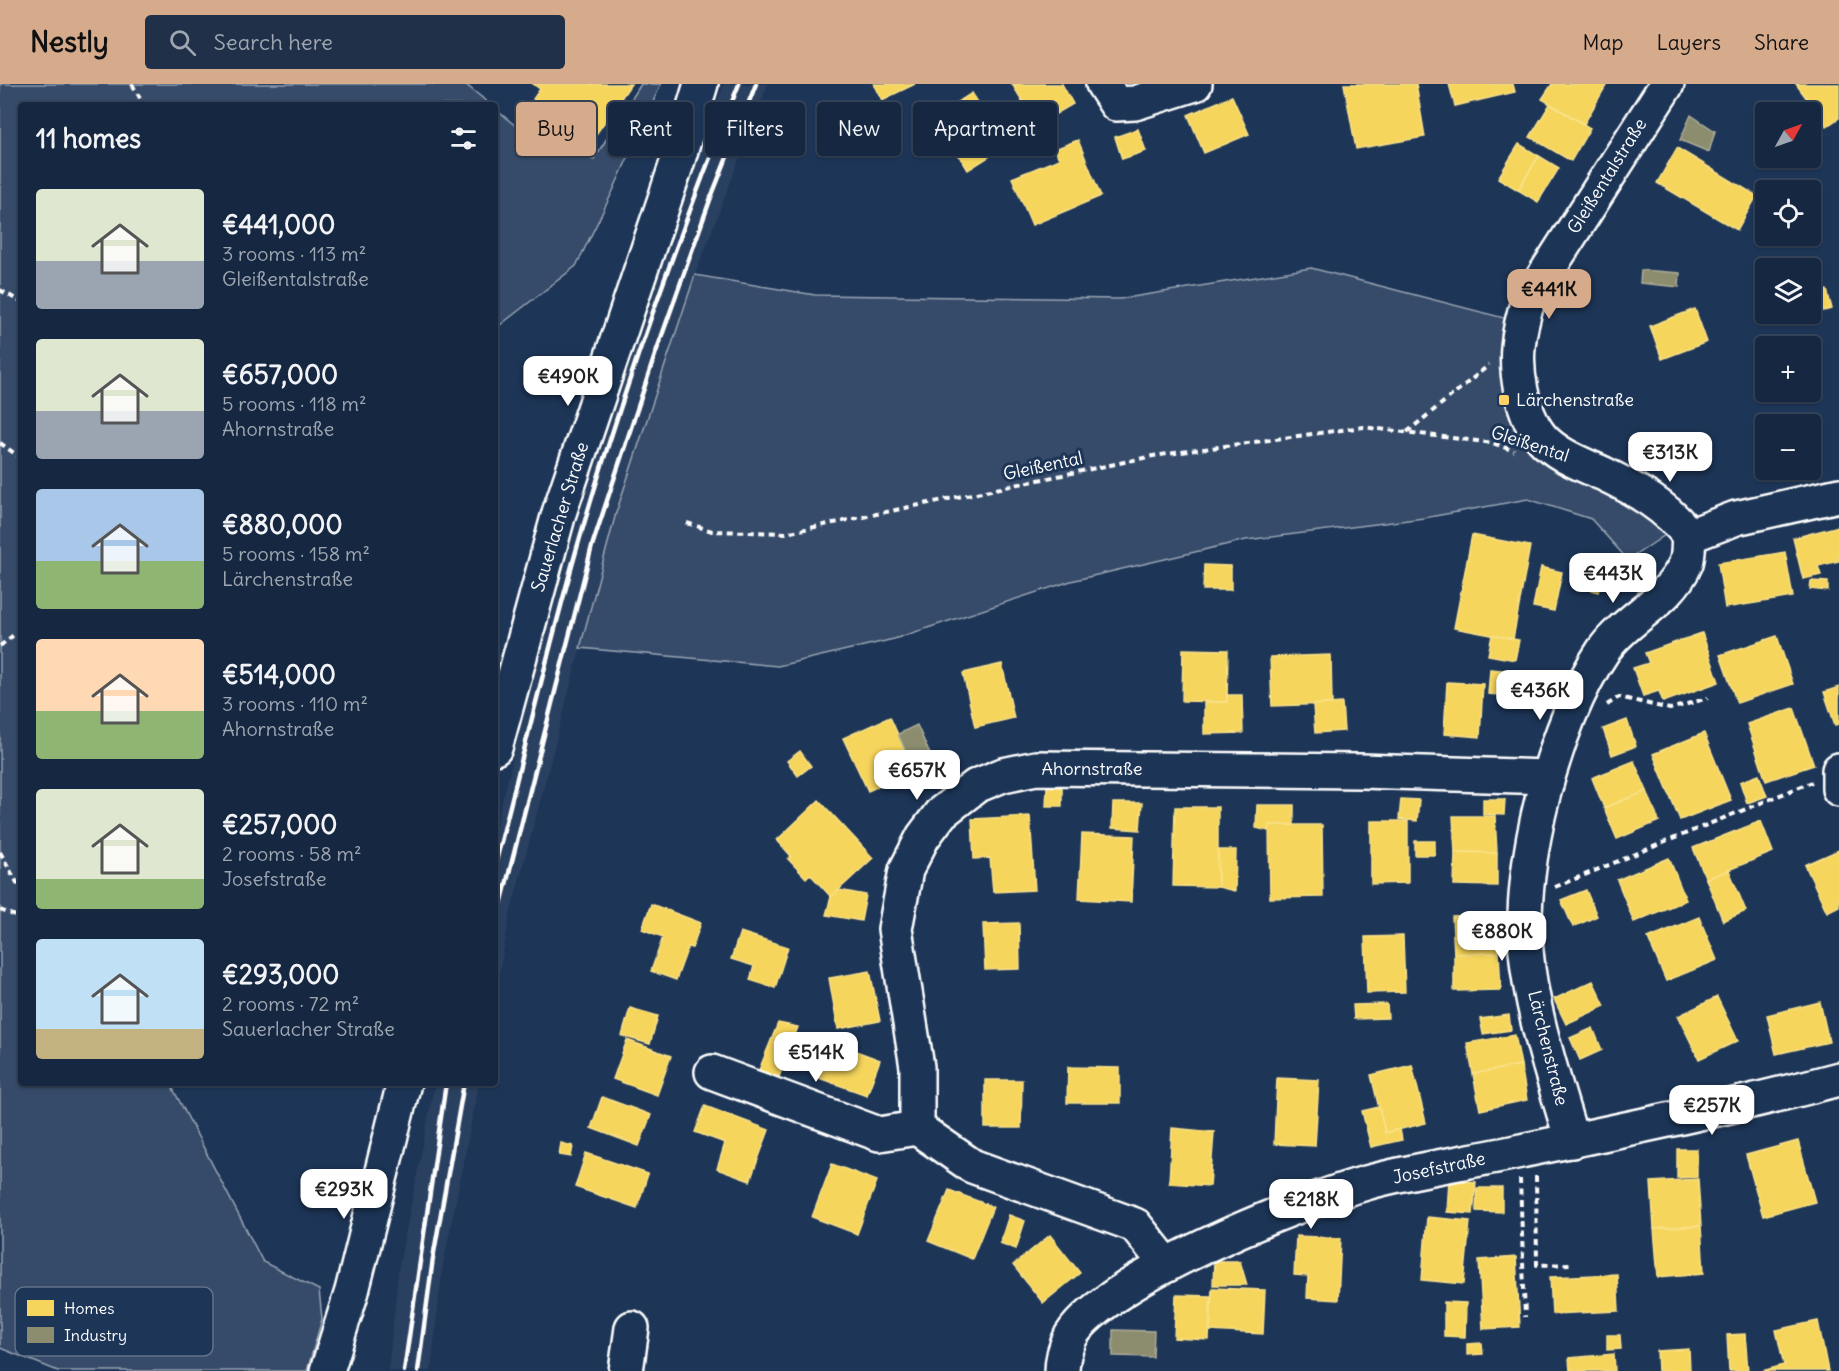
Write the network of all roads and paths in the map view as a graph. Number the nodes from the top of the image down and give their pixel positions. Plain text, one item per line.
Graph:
1 (132, 84) edge
2 (701, 84) edge
3 (1195, 84) edge
4 (1667, 84) edge
5 (1110, 94) edge
6 (142, 102) edge
7 (0, 290) edge
8 (18, 300) edge
9 (1518, 338) junction
10 (1406, 433) junction
11 (0, 443) edge
12 (1523, 455) dead end
13 (18, 456) edge
14 (1839, 495) edge
15 (687, 523) dead end
16 (1689, 536) junction
17 (18, 632) edge
18 (0, 646) edge
19 (1577, 697) junction
20 (1708, 698) dead end
21 (498, 737) edge
22 (1547, 777) junction
23 (1838, 777) edge
24 (0, 852) edge
25 (18, 885) edge
26 (1525, 899) junction
27 (0, 910) edge
28 (18, 917) edge
29 (712, 1072) dead end
30 (1839, 1079) edge
31 (403, 1086) edge
32 (917, 1128) junction
33 (1572, 1141) junction
34 (1528, 1150) junction
35 (1574, 1264) dead end
36 (1167, 1265) junction
37 (1525, 1317) dead end
38 (632, 1328) dead end
39 (327, 1371) edge
40 (626, 1371) edge
41 (1062, 1371) edge

1 - 6 path
2 - 21 street, Sauerlacher Straße
3 - 5 street
4 - 9 street, Gleißentalstraße
7 - 8 path
9 - 10 path
9 - 16 street, Gleißentalstraße
10 - 12 path, Gleißental
10 - 15 path, Gleißental
11 - 13 path
14 - 16 street
16 - 19 street, Lärchenstraße
17 - 18 path
19 - 20 path
19 - 22 street, Lärchenstraße
22 - 26 street, Lärchenstraße
22 - 32 street, Ahornstraße
23 - 26 path
24 - 25 path
26 - 33 street, Lärchenstraße
27 - 28 path
29 - 32 street
30 - 33 street, Josefstraße
31 - 39 street
32 - 36 street
33 - 34 street, Josefstraße
34 - 35 path
34 - 36 street, Josefstraße
34 - 37 path
36 - 41 street, Josefstraße
38 - 40 street

